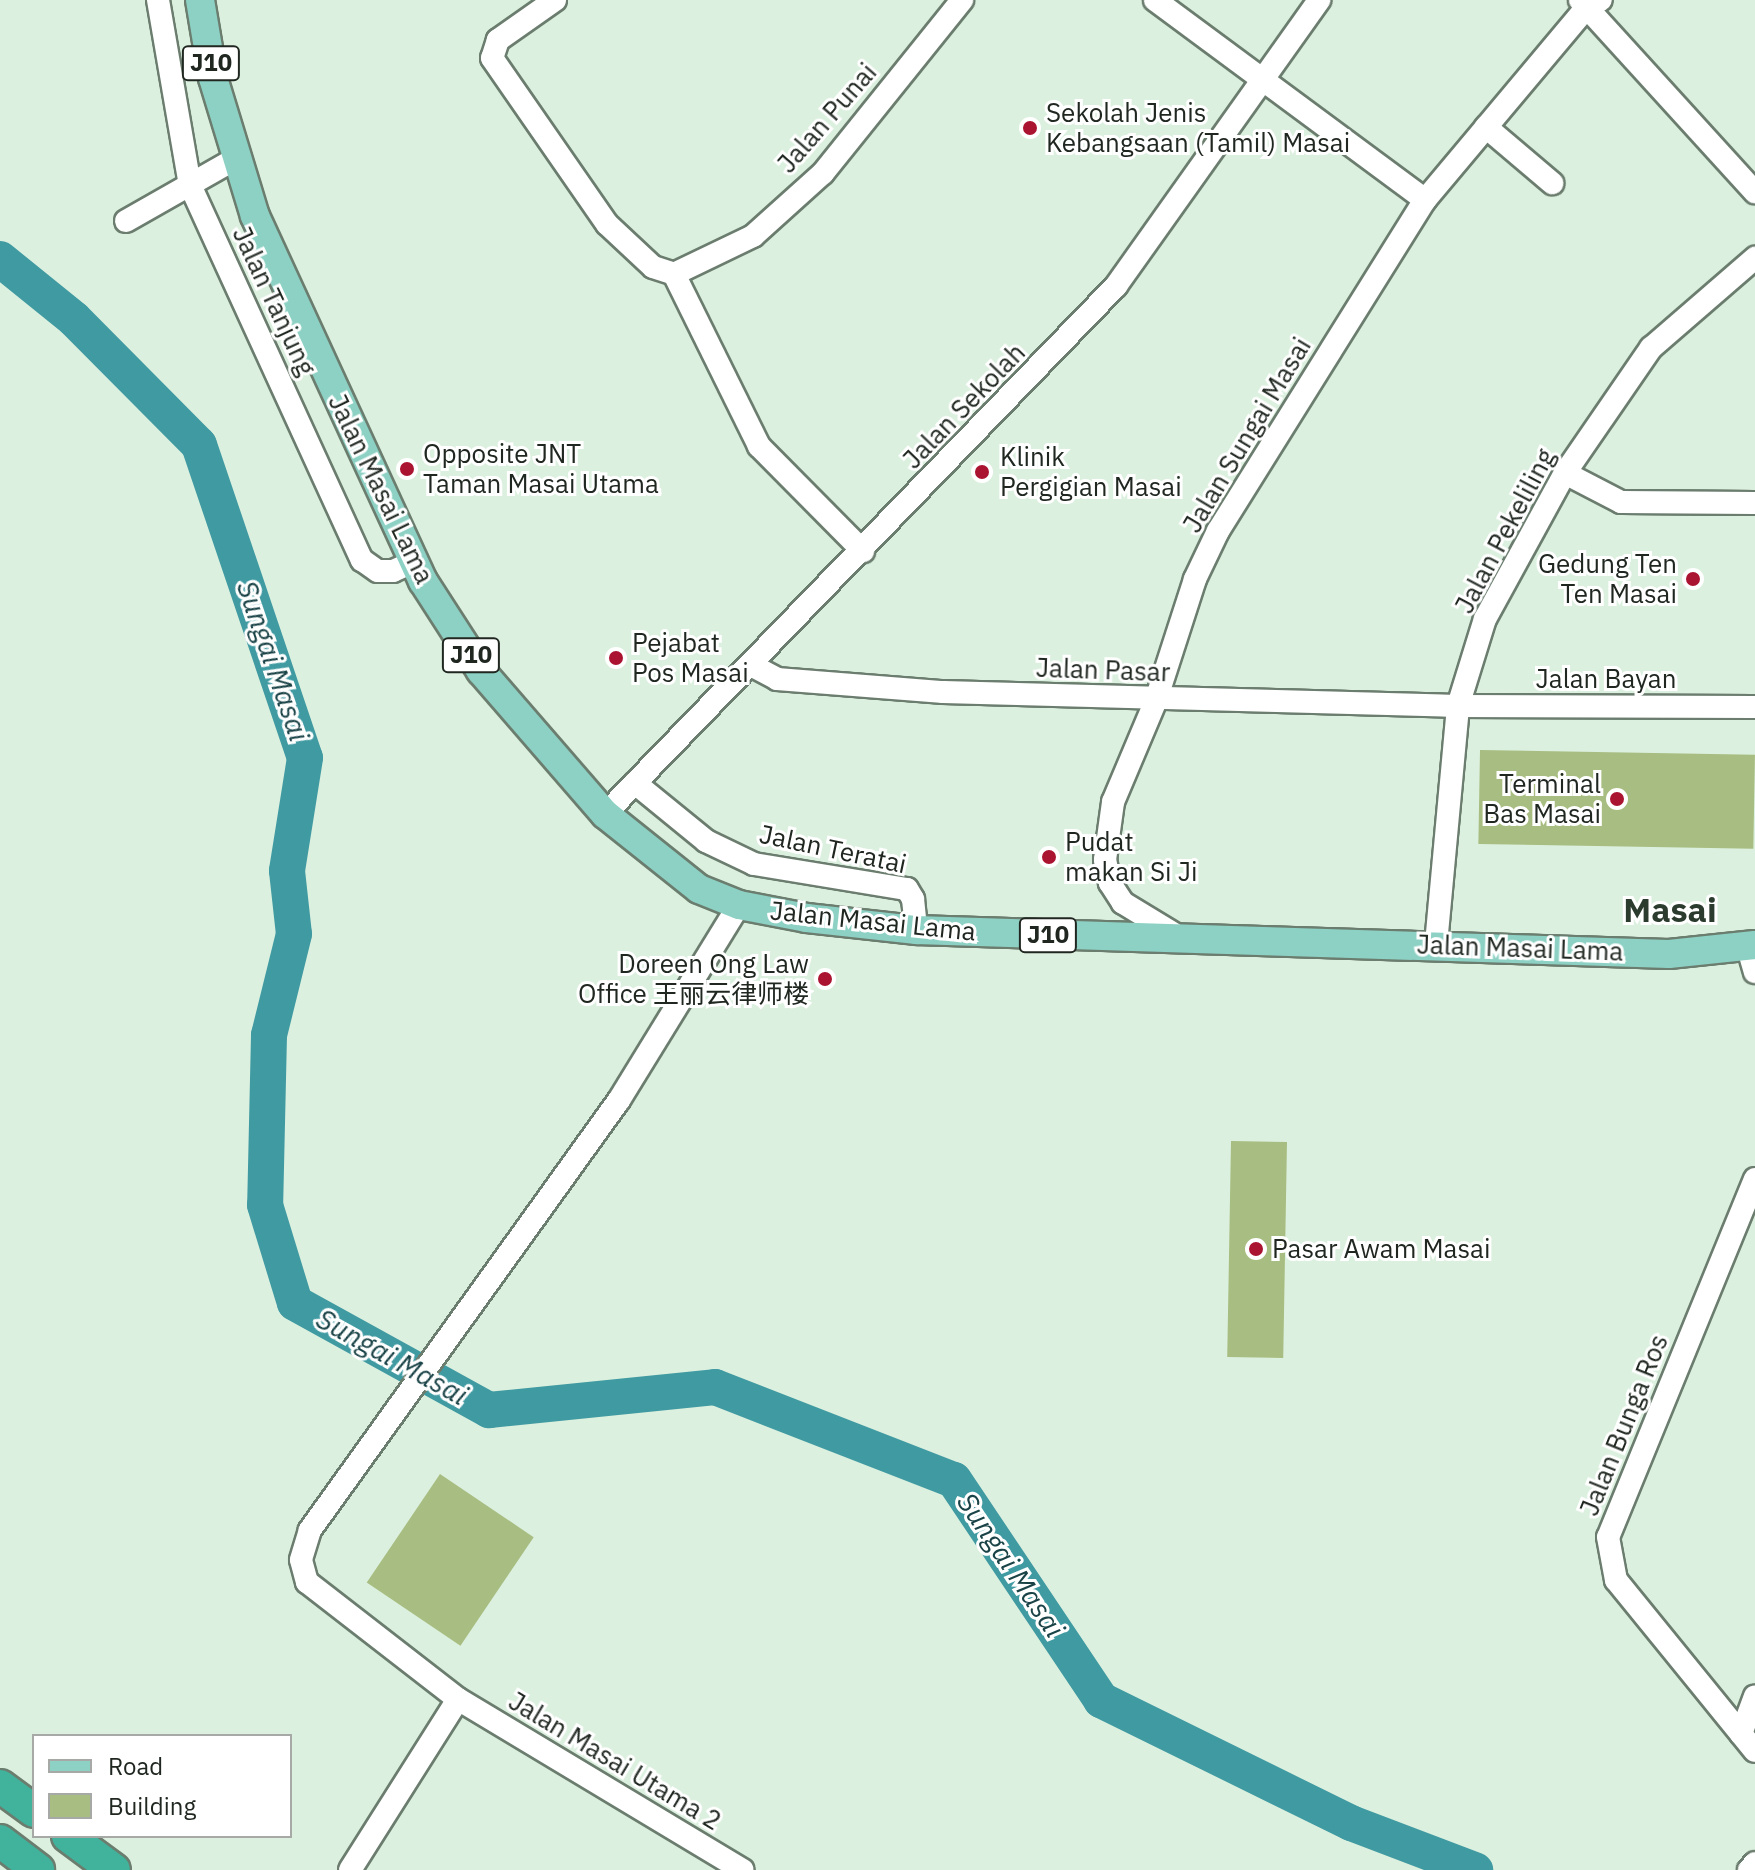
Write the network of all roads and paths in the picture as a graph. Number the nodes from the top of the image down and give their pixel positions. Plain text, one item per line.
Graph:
1 (158, 0) edge
2 (200, 0) edge
3 (555, 0) edge
4 (962, 0) edge
5 (1155, 0) edge
6 (1319, 0) edge
7 (1590, 2) edge
8 (1264, 83) junction
9 (1486, 127) junction
10 (237, 158) junction
11 (1552, 183) dead end
12 (190, 185) junction
13 (1755, 192) edge
14 (1425, 200) junction
15 (126, 221) dead end
16 (1755, 258) edge
17 (674, 274) junction
18 (1565, 473) junction
19 (1755, 503) edge
20 (863, 551) junction
21 (413, 562) junction
22 (751, 665) junction
23 (1156, 700) junction
24 (1458, 706) junction
25 (1755, 707) edge
26 (635, 783) junction
27 (605, 814) junction
28 (739, 905) junction
29 (916, 930) junction
30 (1180, 938) junction
31 (1436, 944) junction
32 (1753, 955) edge
33 (1755, 1179) edge
34 (1755, 1696) edge
35 (458, 1699) junction
36 (1748, 1742) edge
37 (0, 1786) edge
38 (32, 1810) edge
39 (71, 1838) edge
40 (0, 1841) edge
41 (1755, 1863) edge
42 (38, 1870) edge
43 (114, 1870) edge
44 (350, 1870) edge
45 (743, 1870) edge
46 (1749, 1870) edge

1 - 12 street, Jalan Tanjung
2 - 10 main road, Jalan Masai Lama / J10
3 - 17 street
4 - 17 street, Jalan Punai
5 - 8 street
6 - 8 street, Jalan Sekolah
7 - 9 street, Jalan Sungai Masai
7 - 13 street
8 - 14 street
8 - 20 street, Jalan Sekolah
9 - 11 street
9 - 14 street, Jalan Sungai Masai
10 - 12 street
10 - 21 main road, Jalan Masai Lama / J10
12 - 15 street
12 - 21 street, Jalan Tanjung
14 - 23 street, Jalan Sungai Masai
16 - 18 street, Jalan Pekeliling
17 - 20 street
18 - 19 street
18 - 24 street, Jalan Pekeliling
20 - 22 street, Jalan Sekolah
21 - 27 main road, Jalan Masai Lama / J10
22 - 23 street, Jalan Pasar
22 - 26 street, Jalan Sekolah
23 - 24 street, Jalan Pasar
23 - 30 street, Jalan Sungai Masai
24 - 25 street, Jalan Bayan
24 - 31 street, Jalan Pekeliling
26 - 27 street, Jalan Sekolah
26 - 29 street, Jalan Teratai
27 - 28 main road, Jalan Masai Lama / J10
28 - 29 main road, Jalan Masai Lama / J10
28 - 35 street, Jalan Masai Utama 2
29 - 30 main road, Jalan Masai Lama / J10
30 - 31 main road, Jalan Masai Lama / J10
31 - 32 main road, Jalan Masai Lama / J10
33 - 36 street, Jalan Bunga Ros
34 - 36 street
35 - 44 street
35 - 45 street, Jalan Masai Utama 2
37 - 38 highway
39 - 43 highway
40 - 42 highway
41 - 46 street

